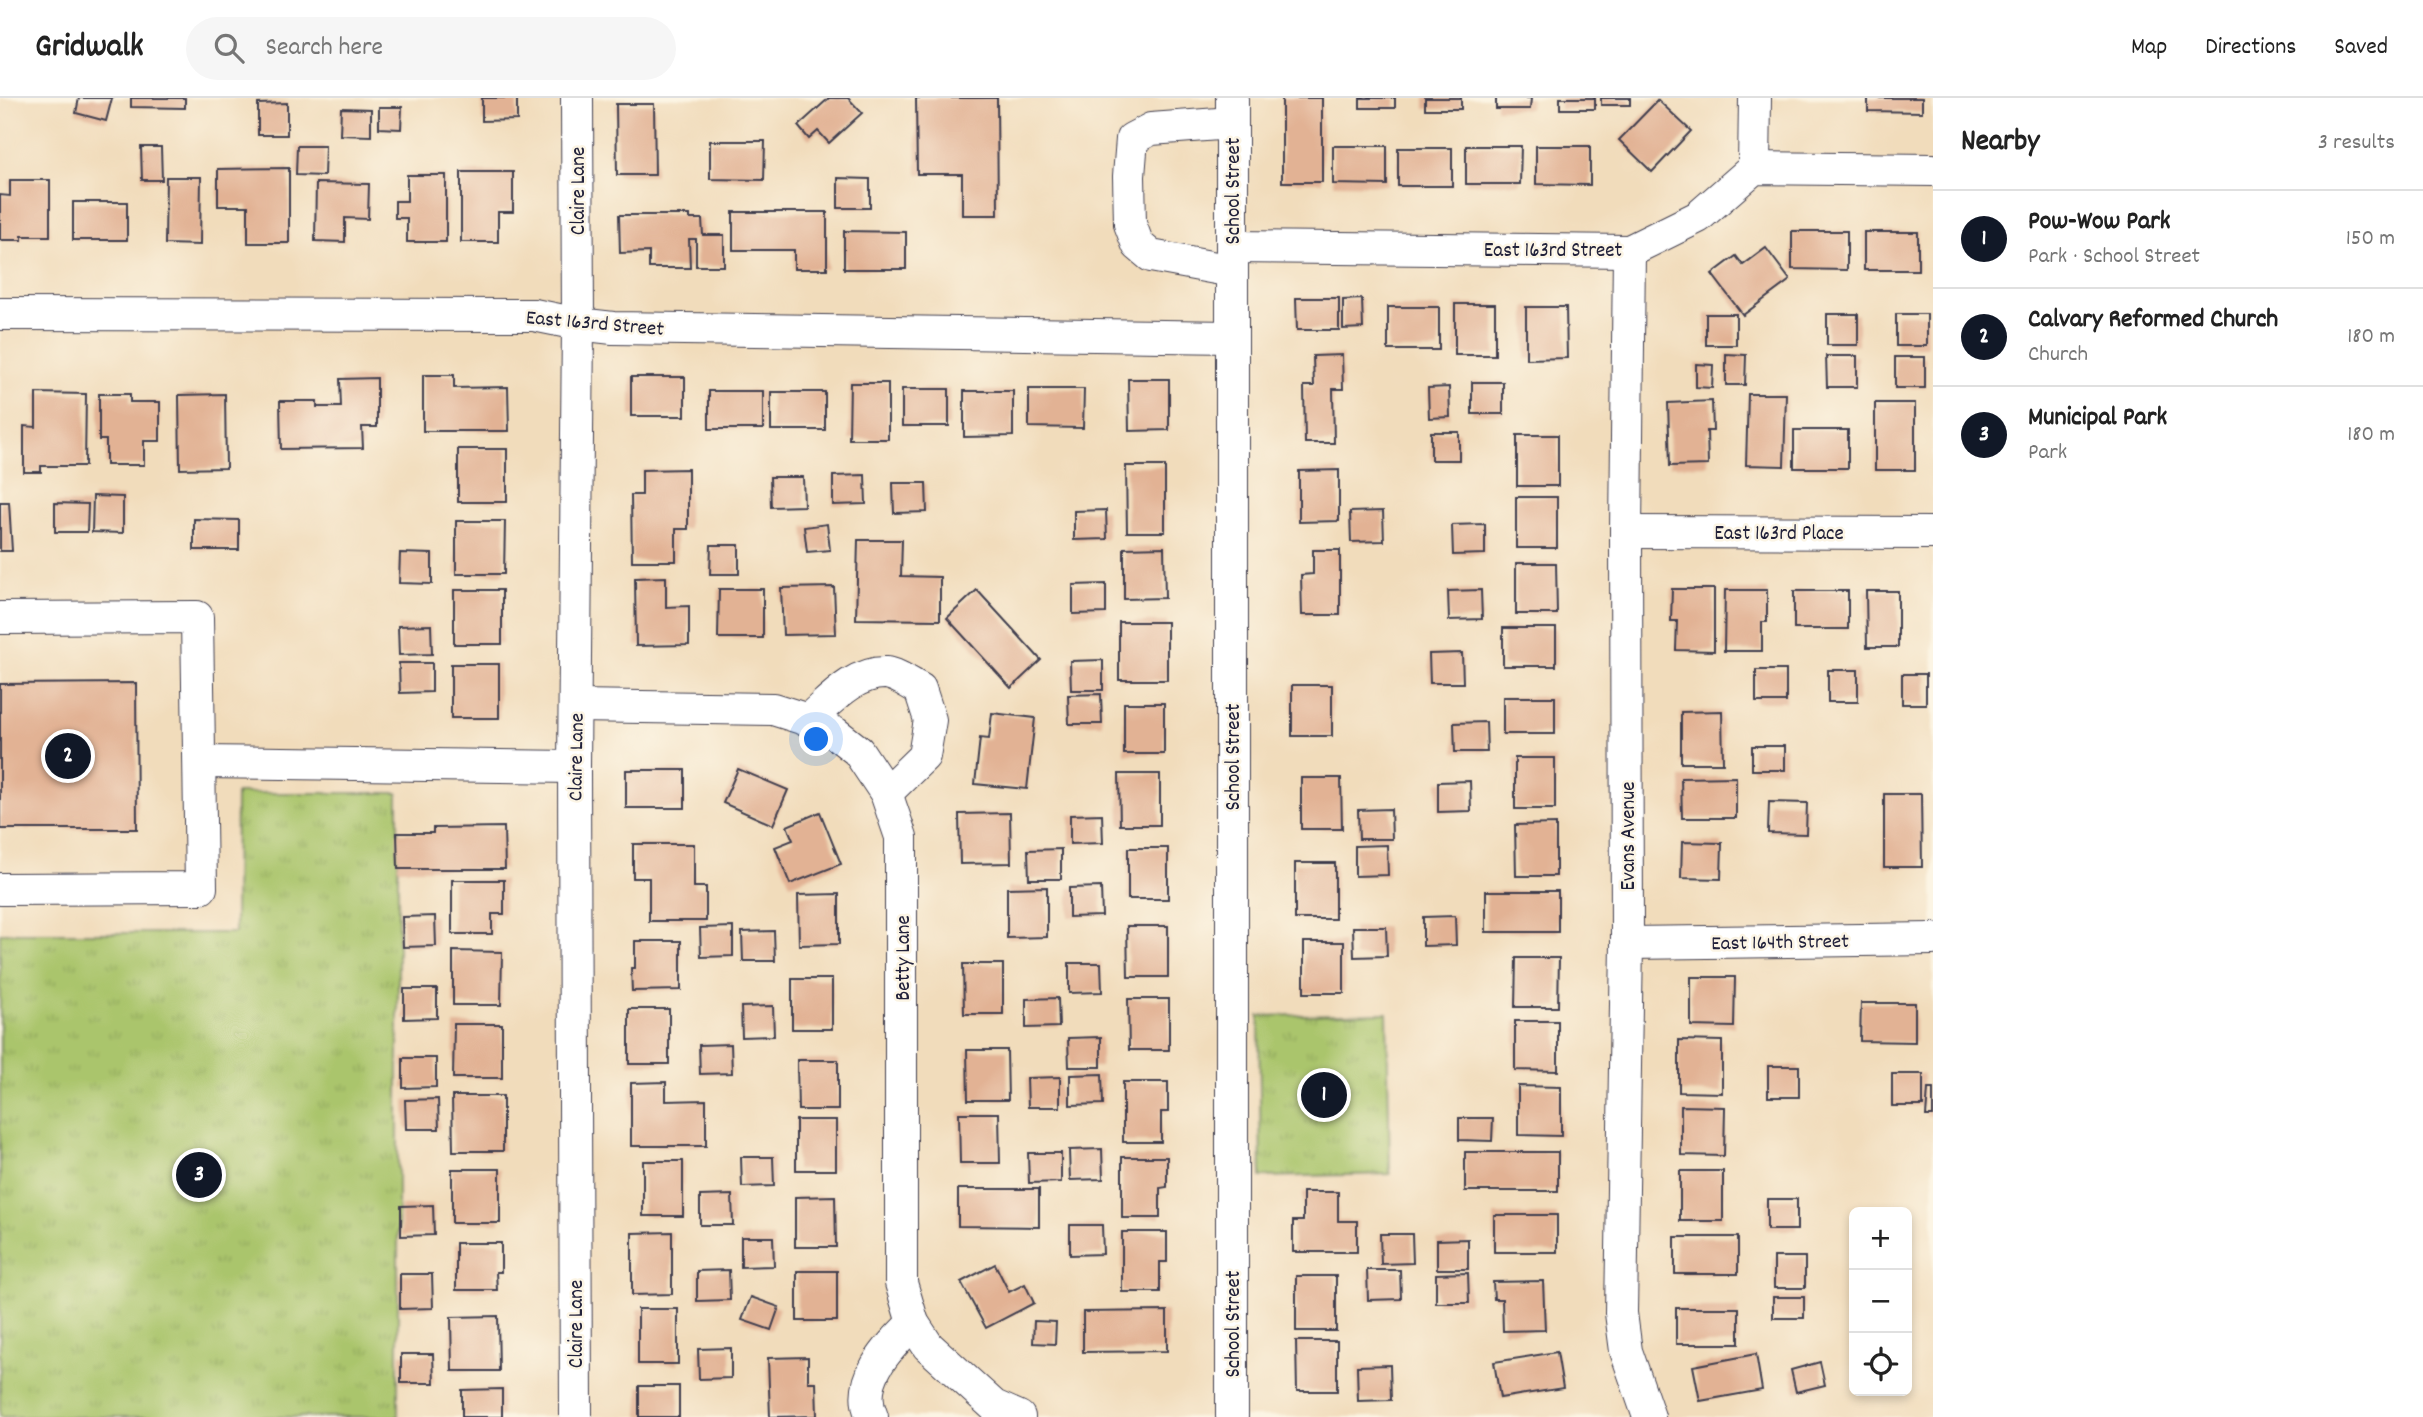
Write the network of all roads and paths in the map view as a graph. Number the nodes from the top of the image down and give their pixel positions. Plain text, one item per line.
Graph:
1 (577, 98) edge
2 (1755, 98) edge
3 (1232, 111) edge
4 (1754, 168) junction
5 (1933, 170) edge
6 (1629, 251) junction
7 (1232, 259) junction
8 (0, 314) edge
9 (578, 324) junction
10 (1232, 337) junction
11 (1626, 532) junction
12 (1933, 533) edge
13 (0, 618) edge
14 (576, 706) junction
15 (808, 720) junction
16 (200, 762) junction
17 (574, 767) junction
18 (886, 793) junction
19 (0, 889) edge
20 (1933, 939) edge
21 (1627, 943) junction
22 (912, 1323) junction
23 (998, 1413) edge
24 (576, 1417) edge
25 (872, 1417) edge
26 (1232, 1417) edge
27 (1649, 1417) edge

1 - 9 street, Claire Lane
2 - 4 street
3 - 7 street, School Street
3 - 7 street, East 163rd Street
4 - 5 street
4 - 6 street, East 163rd Street
6 - 7 street, East 163rd Street
6 - 11 street, Evans Avenue
7 - 10 street, School Street
8 - 9 street, East 163rd Street
9 - 10 street, East 163rd Street
9 - 14 street, Claire Lane
10 - 26 street, School Street
11 - 12 street, East 163rd Place
11 - 21 street, Evans Avenue
13 - 16 street
14 - 15 street, Betty Lane
14 - 17 street, Claire Lane
15 - 18 street, Betty Lane
15 - 18 street
16 - 17 street
16 - 19 street
17 - 24 street, Claire Lane
18 - 22 street, Betty Lane
20 - 21 street, East 164th Street
21 - 27 street, Evans Avenue
22 - 23 street, Betty Lane
22 - 25 street

